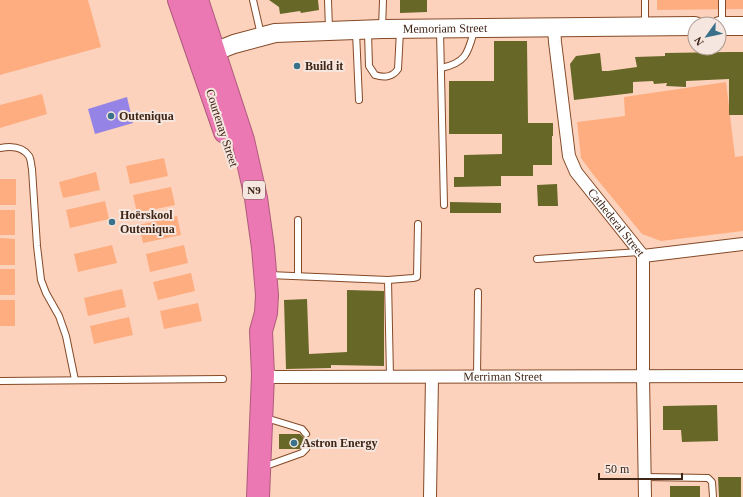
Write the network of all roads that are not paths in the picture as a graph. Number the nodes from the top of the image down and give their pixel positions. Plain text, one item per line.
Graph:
1 (179, 0) edge
2 (197, 0) edge
3 (253, 0) edge
4 (328, 0) edge
5 (383, 0) edge
6 (645, 0) edge
7 (722, 0) edge
8 (721, 16) edge
9 (687, 26) edge
10 (727, 26) edge
11 (743, 26) edge
12 (554, 27) junction
13 (645, 27) junction
14 (474, 28) junction
15 (440, 29) junction
16 (369, 30) junction
17 (400, 30) junction
18 (329, 31) junction
19 (261, 36) junction
20 (206, 55) junction
21 (441, 68) junction
22 (359, 100) dead end
23 (0, 148) edge
24 (444, 205) dead end
25 (298, 220) dead end
26 (418, 224) dead end
27 (743, 244) edge
28 (641, 254) junction
29 (537, 259) dead end
30 (265, 275) junction
31 (298, 276) junction
32 (388, 280) junction
33 (478, 292) dead end
34 (261, 331) junction
35 (263, 375) junction
36 (743, 376) edge
37 (390, 377) junction
38 (432, 377) junction
39 (477, 377) junction
40 (643, 377) junction
41 (223, 378) dead end
42 (75, 380) junction
43 (0, 381) edge
44 (261, 417) junction
45 (306, 434) dead end
46 (306, 449) dead end
47 (645, 477) junction
48 (259, 486) edge
49 (430, 497) edge
50 (645, 497) edge
51 (713, 497) edge

1 - 20 highway, Courtenay Street / N9
2 - 20 highway, Courtenay Street / N9
3 - 19 lane
4 - 18 lane
5 - 16 lane
6 - 13 lane
7 - 8 lane
9 - 13 street, Memoriam Street
10 - 11 street
12 - 13 street, Memoriam Street
12 - 14 street, Memoriam Street
12 - 28 street, Cathederal Street
14 - 15 street, Memoriam Street
14 - 21 lane
15 - 17 street, Memoriam Street
15 - 21 lane
16 - 17 street, Memoriam Street
16 - 17 lane
16 - 18 street, Memoriam Street
16 - 22 lane
18 - 19 street, Memoriam Street
19 - 20 street, Memoriam Street
20 - 30 highway, Courtenay Street / N9
20 - 34 highway, Courtenay Street / N9
21 - 24 lane
23 - 42 lane
25 - 31 lane
26 - 32 lane
27 - 28 street
28 - 29 lane
28 - 40 street, Cathederal Street
30 - 31 lane
30 - 34 highway, Courtenay Street / N9
31 - 32 lane
32 - 37 lane
33 - 39 lane
34 - 35 highway, Courtenay Street / N9
35 - 37 street, Merriman Street
35 - 44 highway, Courtenay Street / N9
36 - 40 street, Merriman Street
37 - 38 street, Merriman Street
38 - 39 street, Merriman Street
38 - 49 street
39 - 40 street, Merriman Street
40 - 47 street, Cathederal Street
41 - 42 lane
42 - 43 lane
44 - 45 lane
44 - 48 highway, Courtenay Street / N9
46 - 48 lane
47 - 50 street, Cathederal Street
47 - 51 lane

